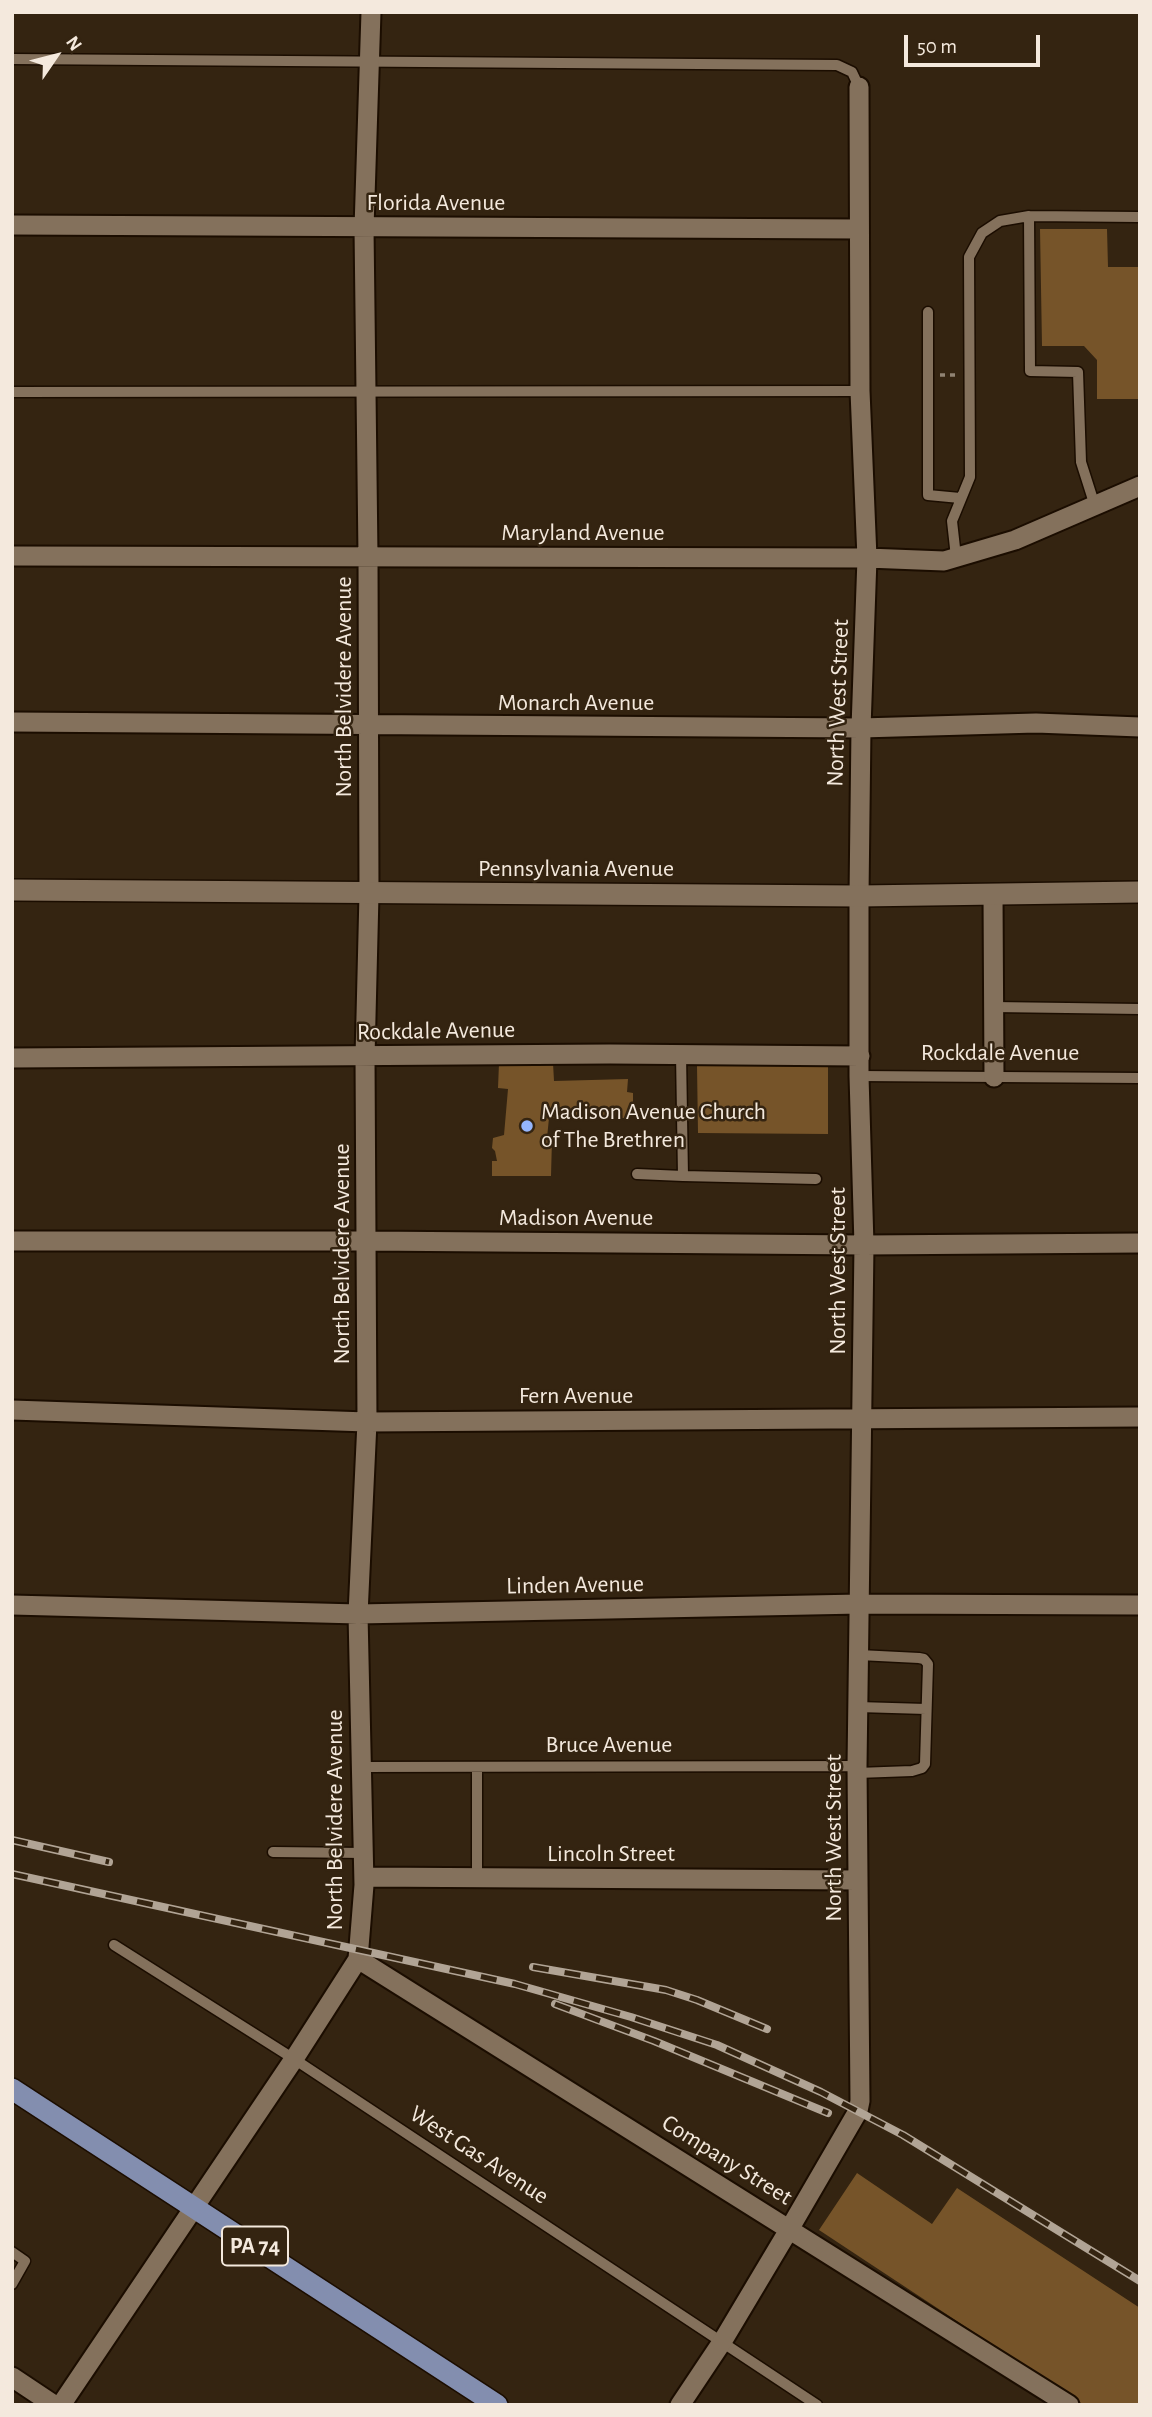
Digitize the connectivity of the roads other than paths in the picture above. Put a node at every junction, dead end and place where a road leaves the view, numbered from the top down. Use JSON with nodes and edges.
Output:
{"nodes":[{"id":1,"x":371,"y":12,"type":"edge"},
{"id":2,"x":12,"y":59,"type":"edge"},
{"id":3,"x":370,"y":63,"type":"junction"},
{"id":4,"x":859,"y":87,"type":"joint"},
{"id":5,"x":1029,"y":216,"type":"junction"},
{"id":6,"x":1138,"y":217,"type":"edge"},
{"id":7,"x":12,"y":225,"type":"edge"},
{"id":8,"x":364,"y":228,"type":"junction"},
{"id":9,"x":859,"y":229,"type":"junction"},
{"id":10,"x":928,"y":312,"type":"dead end"},
{"id":11,"x":12,"y":391,"type":"edge"},
{"id":12,"x":368,"y":391,"type":"junction"},
{"id":13,"x":860,"y":391,"type":"junction"},
{"id":14,"x":1140,"y":486,"type":"edge"},
{"id":15,"x":960,"y":498,"type":"junction"},
{"id":16,"x":1095,"y":506,"type":"junction"},
{"id":17,"x":12,"y":556,"type":"edge"},
{"id":18,"x":368,"y":556,"type":"junction"},
{"id":19,"x":956,"y":557,"type":"junction"},
{"id":20,"x":867,"y":558,"type":"junction"},
{"id":21,"x":12,"y":722,"type":"edge"},
{"id":22,"x":368,"y":726,"type":"junction"},
{"id":23,"x":1140,"y":727,"type":"edge"},
{"id":24,"x":861,"y":728,"type":"junction"},
{"id":25,"x":12,"y":890,"type":"edge"},
{"id":26,"x":1140,"y":892,"type":"edge"},
{"id":27,"x":369,"y":894,"type":"junction"},
{"id":28,"x":993,"y":894,"type":"junction"},
{"id":29,"x":859,"y":896,"type":"junction"},
{"id":30,"x":994,"y":1007,"type":"junction"},
{"id":31,"x":1140,"y":1009,"type":"edge"},
{"id":32,"x":681,"y":1054,"type":"junction"},
{"id":33,"x":860,"y":1056,"type":"junction"},
{"id":34,"x":365,"y":1057,"type":"junction"},
{"id":35,"x":12,"y":1058,"type":"edge"},
{"id":36,"x":859,"y":1076,"type":"junction"},
{"id":37,"x":994,"y":1077,"type":"junction"},
{"id":38,"x":1140,"y":1078,"type":"edge"},
{"id":39,"x":637,"y":1174,"type":"dead end"},
{"id":40,"x":683,"y":1175,"type":"junction"},
{"id":41,"x":816,"y":1179,"type":"dead end"},
{"id":42,"x":12,"y":1241,"type":"edge"},
{"id":43,"x":367,"y":1241,"type":"junction"},
{"id":44,"x":1140,"y":1243,"type":"edge"},
{"id":45,"x":864,"y":1245,"type":"junction"},
{"id":46,"x":12,"y":1410,"type":"edge"},
{"id":47,"x":1140,"y":1417,"type":"edge"},
{"id":48,"x":863,"y":1419,"type":"junction"},
{"id":49,"x":367,"y":1422,"type":"junction"},
{"id":50,"x":860,"y":1604,"type":"junction"},
{"id":51,"x":12,"y":1605,"type":"edge"},
{"id":52,"x":1140,"y":1605,"type":"edge"},
{"id":53,"x":358,"y":1614,"type":"junction"},
{"id":54,"x":859,"y":1655,"type":"junction"},
{"id":55,"x":858,"y":1707,"type":"junction"},
{"id":56,"x":926,"y":1709,"type":"junction"},
{"id":57,"x":362,"y":1767,"type":"junction"},
{"id":58,"x":477,"y":1767,"type":"junction"},
{"id":59,"x":857,"y":1769,"type":"junction"},
{"id":60,"x":272,"y":1852,"type":"dead end"},
{"id":61,"x":364,"y":1853,"type":"junction"},
{"id":62,"x":364,"y":1878,"type":"junction"},
{"id":63,"x":477,"y":1878,"type":"junction"},
{"id":64,"x":858,"y":1880,"type":"junction"},
{"id":65,"x":114,"y":1945,"type":"dead end"},
{"id":66,"x":358,"y":1959,"type":"junction"},
{"id":67,"x":294,"y":2059,"type":"junction"},
{"id":68,"x":12,"y":2089,"type":"edge"},
{"id":69,"x":193,"y":2205,"type":"junction"},
{"id":70,"x":790,"y":2228,"type":"junction"},
{"id":71,"x":12,"y":2252,"type":"edge"},
{"id":72,"x":12,"y":2284,"type":"edge"},
{"id":73,"x":722,"y":2342,"type":"junction"},
{"id":74,"x":12,"y":2377,"type":"edge"},
{"id":75,"x":54,"y":2405,"type":"edge"},
{"id":76,"x":61,"y":2405,"type":"edge"},
{"id":77,"x":497,"y":2405,"type":"edge"},
{"id":78,"x":680,"y":2405,"type":"edge"},
{"id":79,"x":817,"y":2405,"type":"edge"},
{"id":80,"x":1069,"y":2405,"type":"edge"}],
"edges":[{"from":1,"to":3,"type":"street","name":"North Belvidere Avenue"},
{"from":2,"to":3,"type":"lane"},
{"from":3,"to":4,"type":"lane"},
{"from":3,"to":8,"type":"street","name":"North Belvidere Avenue"},
{"from":4,"to":9,"type":"street","name":"North West Street"},
{"from":5,"to":6,"type":"lane"},
{"from":5,"to":15,"type":"lane"},
{"from":5,"to":16,"type":"lane"},
{"from":7,"to":8,"type":"street","name":"Florida Avenue"},
{"from":8,"to":9,"type":"street","name":"Florida Avenue"},
{"from":8,"to":12,"type":"street","name":"North Belvidere Avenue"},
{"from":9,"to":13,"type":"street","name":"North West Street"},
{"from":10,"to":15,"type":"lane"},
{"from":11,"to":12,"type":"lane"},
{"from":12,"to":13,"type":"lane"},
{"from":12,"to":18,"type":"street","name":"North Belvidere Avenue"},
{"from":13,"to":20,"type":"street","name":"North West Street"},
{"from":14,"to":16,"type":"street","name":"Maryland Avenue"},
{"from":15,"to":19,"type":"lane"},
{"from":16,"to":19,"type":"street","name":"Maryland Avenue"},
{"from":17,"to":18,"type":"street","name":"Maryland Avenue"},
{"from":18,"to":20,"type":"street","name":"Maryland Avenue"},
{"from":18,"to":22,"type":"street","name":"North Belvidere Avenue"},
{"from":19,"to":20,"type":"street","name":"Maryland Avenue"},
{"from":20,"to":24,"type":"street","name":"North West Street"},
{"from":21,"to":22,"type":"street","name":"Monarch Avenue"},
{"from":22,"to":24,"type":"street","name":"Monarch Avenue"},
{"from":22,"to":27,"type":"street","name":"North Belvidere Avenue"},
{"from":23,"to":24,"type":"street","name":"Monarch Avenue"},
{"from":24,"to":29,"type":"street","name":"North West Street"},
{"from":25,"to":27,"type":"street","name":"Pennsylvania Avenue"},
{"from":26,"to":28,"type":"street","name":"Pennsylvania Avenue"},
{"from":27,"to":29,"type":"street","name":"Pennsylvania Avenue"},
{"from":27,"to":34,"type":"street","name":"North Belvidere Avenue"},
{"from":28,"to":29,"type":"street","name":"Pennsylvania Avenue"},
{"from":28,"to":30,"type":"street"},
{"from":29,"to":33,"type":"street","name":"North West Street"},
{"from":30,"to":31,"type":"lane"},
{"from":30,"to":37,"type":"street"},
{"from":32,"to":33,"type":"street","name":"Rockdale Avenue"},
{"from":32,"to":34,"type":"street","name":"Rockdale Avenue"},
{"from":32,"to":40,"type":"lane"},
{"from":33,"to":36,"type":"street","name":"North West Street"},
{"from":34,"to":35,"type":"street","name":"Rockdale Avenue"},
{"from":34,"to":43,"type":"street","name":"North Belvidere Avenue"},
{"from":36,"to":37,"type":"lane","name":"Rockdale Avenue"},
{"from":36,"to":45,"type":"street","name":"North West Street"},
{"from":37,"to":38,"type":"lane","name":"Rockdale Avenue"},
{"from":39,"to":40,"type":"lane"},
{"from":40,"to":41,"type":"lane"},
{"from":42,"to":43,"type":"street","name":"Madison Avenue"},
{"from":43,"to":45,"type":"street","name":"Madison Avenue"},
{"from":43,"to":49,"type":"street","name":"North Belvidere Avenue"},
{"from":44,"to":45,"type":"street","name":"Madison Avenue"},
{"from":45,"to":48,"type":"street","name":"North West Street"},
{"from":46,"to":49,"type":"street","name":"Fern Avenue"},
{"from":47,"to":48,"type":"street","name":"Fern Avenue"},
{"from":48,"to":49,"type":"street","name":"Fern Avenue"},
{"from":48,"to":50,"type":"street","name":"North West Street"},
{"from":49,"to":53,"type":"street","name":"North Belvidere Avenue"},
{"from":50,"to":52,"type":"street","name":"Linden Avenue"},
{"from":50,"to":53,"type":"street","name":"Linden Avenue"},
{"from":50,"to":54,"type":"street","name":"North West Street"},
{"from":51,"to":53,"type":"street","name":"Linden Avenue"},
{"from":53,"to":57,"type":"street","name":"North Belvidere Avenue"},
{"from":54,"to":55,"type":"street","name":"North West Street"},
{"from":54,"to":56,"type":"lane"},
{"from":55,"to":56,"type":"lane"},
{"from":55,"to":59,"type":"street","name":"North West Street"},
{"from":56,"to":59,"type":"lane","name":"Bruce Avenue"},
{"from":57,"to":58,"type":"lane","name":"Bruce Avenue"},
{"from":57,"to":61,"type":"street","name":"North Belvidere Avenue"},
{"from":58,"to":59,"type":"lane","name":"Bruce Avenue"},
{"from":58,"to":63,"type":"lane"},
{"from":59,"to":64,"type":"street","name":"North West Street"},
{"from":60,"to":61,"type":"lane"},
{"from":61,"to":62,"type":"street","name":"North Belvidere Avenue"},
{"from":62,"to":63,"type":"street","name":"Lincoln Street"},
{"from":62,"to":66,"type":"street","name":"North Belvidere Avenue"},
{"from":63,"to":64,"type":"street","name":"Lincoln Street"},
{"from":64,"to":70,"type":"street","name":"North West Street"},
{"from":65,"to":67,"type":"lane","name":"West Gas Avenue"},
{"from":66,"to":67,"type":"street","name":"North Belvidere Avenue"},
{"from":66,"to":70,"type":"street","name":"Company Street"},
{"from":67,"to":69,"type":"street","name":"North Belvidere Avenue"},
{"from":67,"to":73,"type":"lane","name":"West Gas Avenue"},
{"from":68,"to":69,"type":"main road","number":"PA 74"},
{"from":69,"to":76,"type":"street","name":"North Belvidere Avenue"},
{"from":69,"to":77,"type":"main road","number":"PA 74"},
{"from":70,"to":73,"type":"street","name":"North West Street"},
{"from":70,"to":80,"type":"street","name":"Company Street"},
{"from":71,"to":72,"type":"lane"},
{"from":73,"to":78,"type":"street","name":"North West Street"},
{"from":73,"to":79,"type":"lane","name":"West Gas Avenue"},
{"from":74,"to":75,"type":"street"}]}
